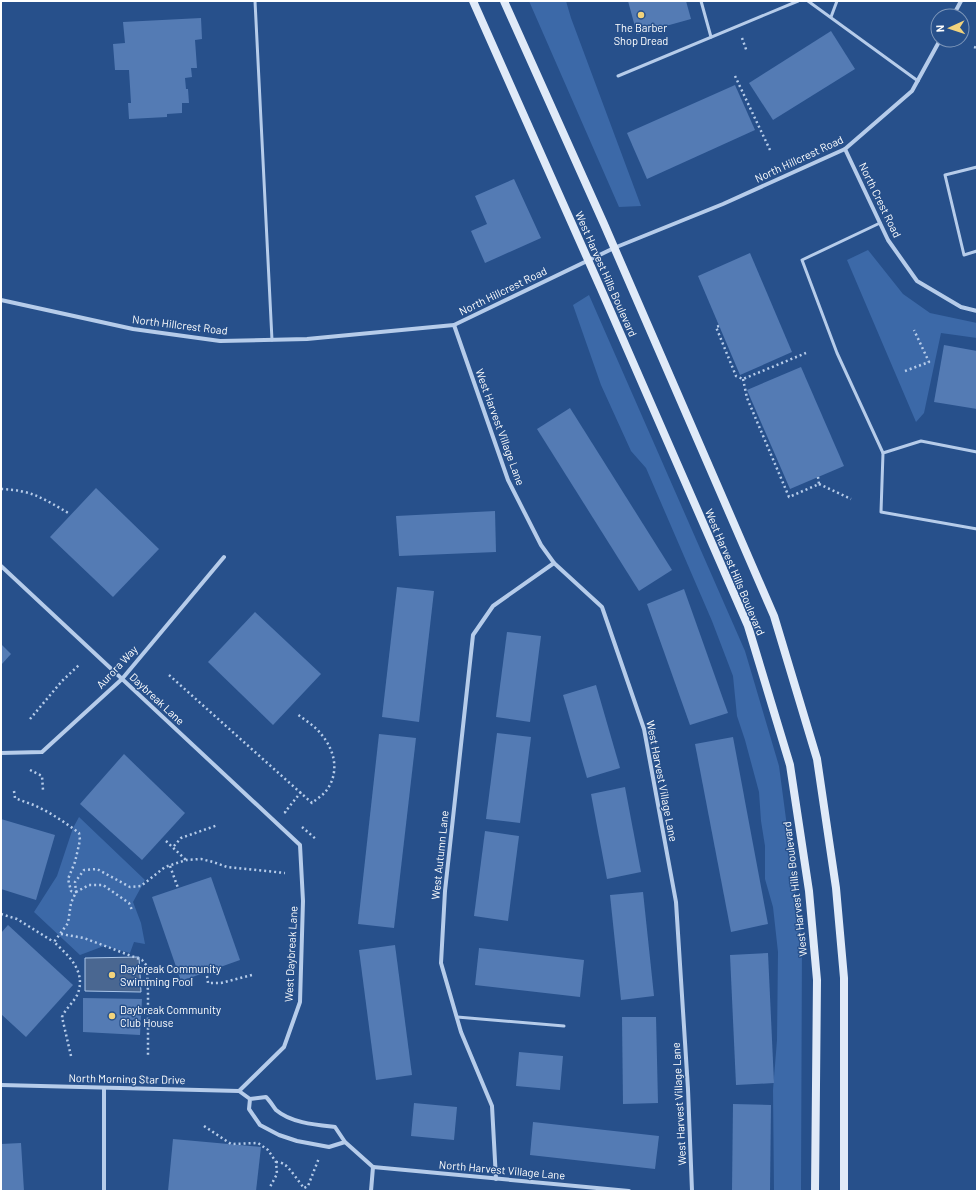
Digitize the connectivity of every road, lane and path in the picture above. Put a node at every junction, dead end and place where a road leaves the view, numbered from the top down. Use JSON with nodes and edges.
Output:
{"nodes":[{"id":1,"x":255,"y":1,"type":"edge"},
{"id":2,"x":473,"y":1,"type":"edge"},
{"id":3,"x":504,"y":1,"type":"edge"},
{"id":4,"x":701,"y":1,"type":"edge"},
{"id":5,"x":798,"y":1,"type":"edge"},
{"id":6,"x":808,"y":1,"type":"edge"},
{"id":7,"x":837,"y":1,"type":"edge"},
{"id":8,"x":830,"y":17,"type":"junction"},
{"id":9,"x":712,"y":37,"type":"junction"},
{"id":10,"x":742,"y":37,"type":"dead end"},
{"id":11,"x":936,"y":48,"type":"edge"},
{"id":12,"x":747,"y":52,"type":"dead end"},
{"id":13,"x":618,"y":76,"type":"dead end"},
{"id":14,"x":735,"y":76,"type":"dead end"},
{"id":15,"x":918,"y":81,"type":"junction"},
{"id":16,"x":845,"y":149,"type":"junction"},
{"id":17,"x":770,"y":150,"type":"dead end"},
{"id":18,"x":977,"y":167,"type":"edge"},
{"id":19,"x":880,"y":223,"type":"junction"},
{"id":20,"x":614,"y":248,"type":"junction"},
{"id":21,"x":977,"y":251,"type":"edge"},
{"id":22,"x":588,"y":260,"type":"junction"},
{"id":23,"x":1,"y":300,"type":"edge"},
{"id":24,"x":977,"y":311,"type":"edge"},
{"id":25,"x":454,"y":326,"type":"junction"},
{"id":26,"x":719,"y":326,"type":"dead end"},
{"id":27,"x":914,"y":330,"type":"dead end"},
{"id":28,"x":272,"y":340,"type":"junction"},
{"id":29,"x":806,"y":353,"type":"dead end"},
{"id":30,"x":905,"y":371,"type":"dead end"},
{"id":31,"x":744,"y":379,"type":"junction"},
{"id":32,"x":977,"y":452,"type":"edge"},
{"id":33,"x":883,"y":453,"type":"junction"},
{"id":34,"x":818,"y":477,"type":"dead end"},
{"id":35,"x":819,"y":484,"type":"junction"},
{"id":36,"x":1,"y":489,"type":"edge"},
{"id":37,"x":851,"y":499,"type":"dead end"},
{"id":38,"x":70,"y":514,"type":"dead end"},
{"id":39,"x":977,"y":529,"type":"edge"},
{"id":40,"x":224,"y":557,"type":"dead end"},
{"id":41,"x":554,"y":563,"type":"junction"},
{"id":42,"x":1,"y":566,"type":"edge"},
{"id":43,"x":78,"y":665,"type":"dead end"},
{"id":44,"x":169,"y":675,"type":"dead end"},
{"id":45,"x":122,"y":679,"type":"junction"},
{"id":46,"x":297,"y":714,"type":"dead end"},
{"id":47,"x":30,"y":719,"type":"dead end"},
{"id":48,"x":1,"y":753,"type":"edge"},
{"id":49,"x":30,"y":770,"type":"dead end"},
{"id":50,"x":42,"y":790,"type":"dead end"},
{"id":51,"x":14,"y":791,"type":"dead end"},
{"id":52,"x":300,"y":792,"type":"junction"},
{"id":53,"x":291,"y":816,"type":"dead end"},
{"id":54,"x":218,"y":825,"type":"dead end"},
{"id":55,"x":301,"y":826,"type":"dead end"},
{"id":56,"x":166,"y":840,"type":"dead end"},
{"id":57,"x":317,"y":840,"type":"dead end"},
{"id":58,"x":300,"y":845,"type":"joint"},
{"id":59,"x":174,"y":846,"type":"junction"},
{"id":60,"x":186,"y":860,"type":"junction"},
{"id":61,"x":170,"y":866,"type":"junction"},
{"id":62,"x":285,"y":873,"type":"dead end"},
{"id":63,"x":178,"y":888,"type":"dead end"},
{"id":64,"x":76,"y":892,"type":"junction"},
{"id":65,"x":132,"y":910,"type":"dead end"},
{"id":66,"x":1,"y":914,"type":"edge"},
{"id":67,"x":60,"y":934,"type":"junction"},
{"id":68,"x":54,"y":942,"type":"junction"},
{"id":69,"x":252,"y":975,"type":"dead end"},
{"id":70,"x":207,"y":976,"type":"dead end"},
{"id":71,"x":457,"y":1018,"type":"junction"},
{"id":72,"x":564,"y":1026,"type":"dead end"},
{"id":73,"x":148,"y":1055,"type":"dead end"},
{"id":74,"x":71,"y":1056,"type":"dead end"},
{"id":75,"x":1,"y":1085,"type":"edge"},
{"id":76,"x":104,"y":1088,"type":"junction"},
{"id":77,"x":239,"y":1091,"type":"junction"},
{"id":78,"x":250,"y":1099,"type":"junction"},
{"id":79,"x":204,"y":1126,"type":"dead end"},
{"id":80,"x":345,"y":1142,"type":"junction"},
{"id":81,"x":320,"y":1154,"type":"dead end"},
{"id":82,"x":276,"y":1162,"type":"junction"},
{"id":83,"x":373,"y":1167,"type":"junction"},
{"id":84,"x":496,"y":1179,"type":"junction"},
{"id":85,"x":270,"y":1187,"type":"dead end"},
{"id":86,"x":104,"y":1191,"type":"edge"},
{"id":87,"x":371,"y":1191,"type":"edge"},
{"id":88,"x":629,"y":1191,"type":"edge"},
{"id":89,"x":692,"y":1191,"type":"edge"},
{"id":90,"x":814,"y":1191,"type":"edge"},
{"id":91,"x":844,"y":1191,"type":"edge"}],
"edges":[{"from":1,"to":28,"type":"lane"},
{"from":2,"to":22,"type":"street","name":"West Harvest Hills Boulevard"},
{"from":3,"to":20,"type":"street","name":"West Harvest Hills Boulevard"},
{"from":4,"to":9,"type":"lane"},
{"from":5,"to":9,"type":"lane"},
{"from":6,"to":8,"type":"lane"},
{"from":7,"to":8,"type":"lane"},
{"from":8,"to":15,"type":"lane"},
{"from":9,"to":13,"type":"lane"},
{"from":10,"to":12,"type":"path"},
{"from":11,"to":15,"type":"street","name":"North Hillcrest Road"},
{"from":14,"to":17,"type":"path"},
{"from":15,"to":16,"type":"street","name":"North Hillcrest Road"},
{"from":16,"to":19,"type":"street","name":"North Crest Road"},
{"from":16,"to":20,"type":"street","name":"North Hillcrest Road"},
{"from":18,"to":21,"type":"lane"},
{"from":19,"to":24,"type":"street","name":"North Crest Road"},
{"from":19,"to":33,"type":"lane"},
{"from":20,"to":22,"type":"street","name":"North Hillcrest Road"},
{"from":20,"to":91,"type":"street","name":"West Harvest Hills Boulevard"},
{"from":22,"to":25,"type":"street","name":"North Hillcrest Road"},
{"from":22,"to":90,"type":"street","name":"West Harvest Hills Boulevard"},
{"from":23,"to":28,"type":"street","name":"North Hillcrest Road"},
{"from":25,"to":28,"type":"street","name":"North Hillcrest Road"},
{"from":25,"to":41,"type":"street","name":"West Harvest Village Lane"},
{"from":26,"to":31,"type":"path"},
{"from":27,"to":30,"type":"path"},
{"from":29,"to":31,"type":"path"},
{"from":31,"to":35,"type":"path"},
{"from":32,"to":33,"type":"lane"},
{"from":33,"to":39,"type":"lane"},
{"from":34,"to":35,"type":"path"},
{"from":35,"to":37,"type":"path"},
{"from":36,"to":38,"type":"path"},
{"from":40,"to":45,"type":"street","name":"Aurora Way"},
{"from":41,"to":71,"type":"street","name":"West Autumn Lane"},
{"from":41,"to":89,"type":"street","name":"West Harvest Village Lane"},
{"from":42,"to":45,"type":"street","name":"Daybreak Lane"},
{"from":43,"to":47,"type":"path"},
{"from":44,"to":52,"type":"path"},
{"from":45,"to":48,"type":"street","name":"Aurora Way"},
{"from":45,"to":58,"type":"street","name":"Daybreak Lane"},
{"from":46,"to":52,"type":"path"},
{"from":49,"to":50,"type":"path"},
{"from":51,"to":64,"type":"path"},
{"from":52,"to":53,"type":"path"},
{"from":54,"to":59,"type":"path"},
{"from":55,"to":57,"type":"path"},
{"from":56,"to":59,"type":"path"},
{"from":58,"to":77,"type":"street","name":"West Daybreak Lane"},
{"from":59,"to":60,"type":"path"},
{"from":60,"to":61,"type":"path"},
{"from":60,"to":62,"type":"path"},
{"from":61,"to":63,"type":"path"},
{"from":61,"to":64,"type":"path"},
{"from":64,"to":65,"type":"path"},
{"from":64,"to":67,"type":"path"},
{"from":66,"to":68,"type":"path"},
{"from":67,"to":68,"type":"path"},
{"from":67,"to":73,"type":"path"},
{"from":68,"to":74,"type":"path"},
{"from":69,"to":70,"type":"path"},
{"from":71,"to":72,"type":"lane"},
{"from":71,"to":84,"type":"street","name":"West Autumn Lane"},
{"from":75,"to":76,"type":"street","name":"North Morning Star Drive"},
{"from":76,"to":77,"type":"street","name":"North Morning Star Drive"},
{"from":76,"to":86,"type":"street"},
{"from":77,"to":78,"type":"street"},
{"from":78,"to":80,"type":"street"},
{"from":78,"to":80,"type":"street"},
{"from":79,"to":82,"type":"path"},
{"from":80,"to":83,"type":"street"},
{"from":81,"to":82,"type":"path"},
{"from":82,"to":85,"type":"path"},
{"from":83,"to":84,"type":"street","name":"North Harvest Village Lane"},
{"from":83,"to":87,"type":"street"},
{"from":84,"to":88,"type":"street","name":"North Harvest Village Lane"}]}
